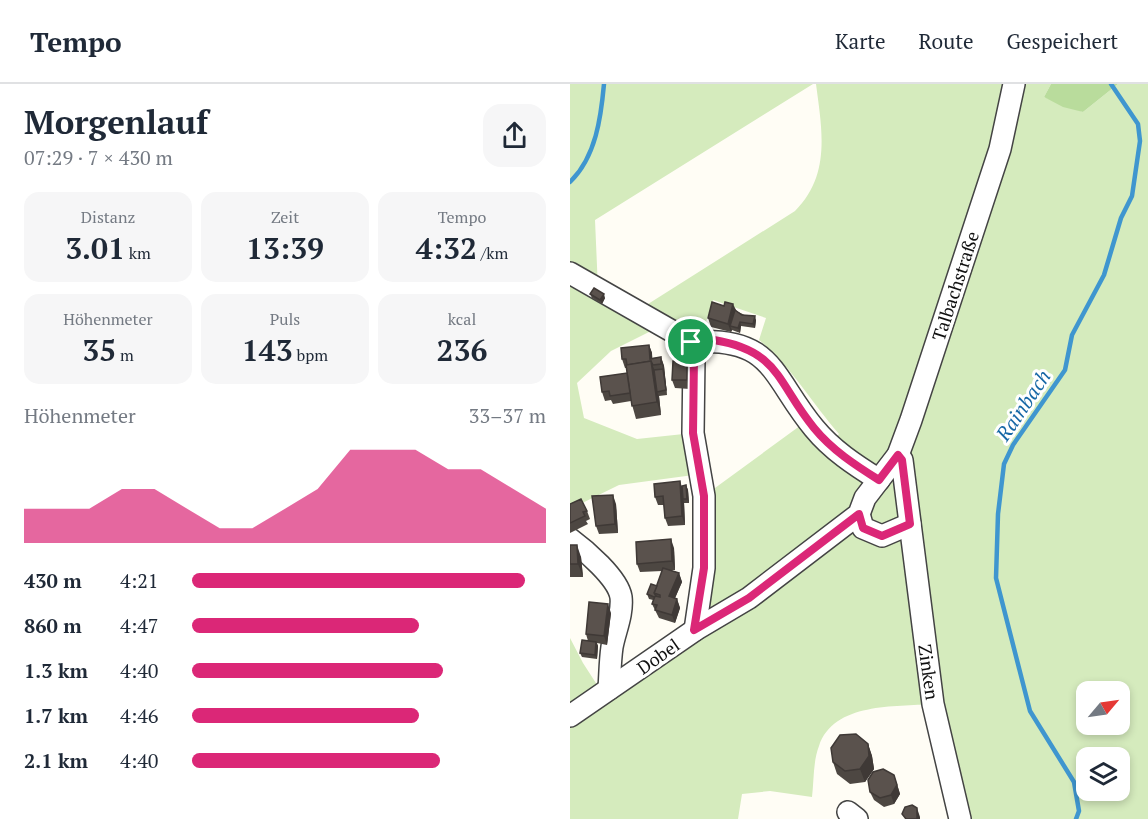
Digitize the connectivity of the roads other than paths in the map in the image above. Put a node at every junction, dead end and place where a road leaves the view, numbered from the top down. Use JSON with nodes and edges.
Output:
{"nodes":[{"id":1,"x":1014,"y":84,"type":"edge"},
{"id":2,"x":570,"y":273,"type":"edge"},
{"id":3,"x":691,"y":342,"type":"junction"},
{"id":4,"x":898,"y":455,"type":"junction"},
{"id":5,"x":879,"y":480,"type":"junction"},
{"id":6,"x":859,"y":514,"type":"junction"},
{"id":7,"x":910,"y":524,"type":"junction"},
{"id":8,"x":570,"y":538,"type":"edge"},
{"id":9,"x":694,"y":630,"type":"junction"},
{"id":10,"x":609,"y":689,"type":"junction"},
{"id":11,"x":570,"y":716,"type":"edge"},
{"id":12,"x":960,"y":819,"type":"edge"}],
"edges":[{"from":1,"to":4,"type":"street","name":"Talbachstraße"},
{"from":2,"to":3,"type":"street"},
{"from":3,"to":5,"type":"street"},
{"from":3,"to":9,"type":"street"},
{"from":4,"to":5,"type":"street","name":"Talbachstraße"},
{"from":4,"to":7,"type":"street","name":"Zinken"},
{"from":5,"to":6,"type":"street","name":"Dobel"},
{"from":6,"to":7,"type":"street"},
{"from":6,"to":9,"type":"street","name":"Dobel"},
{"from":7,"to":12,"type":"street","name":"Zinken"},
{"from":8,"to":10,"type":"street"},
{"from":9,"to":10,"type":"street","name":"Dobel"},
{"from":10,"to":11,"type":"street","name":"Dobel"}]}
